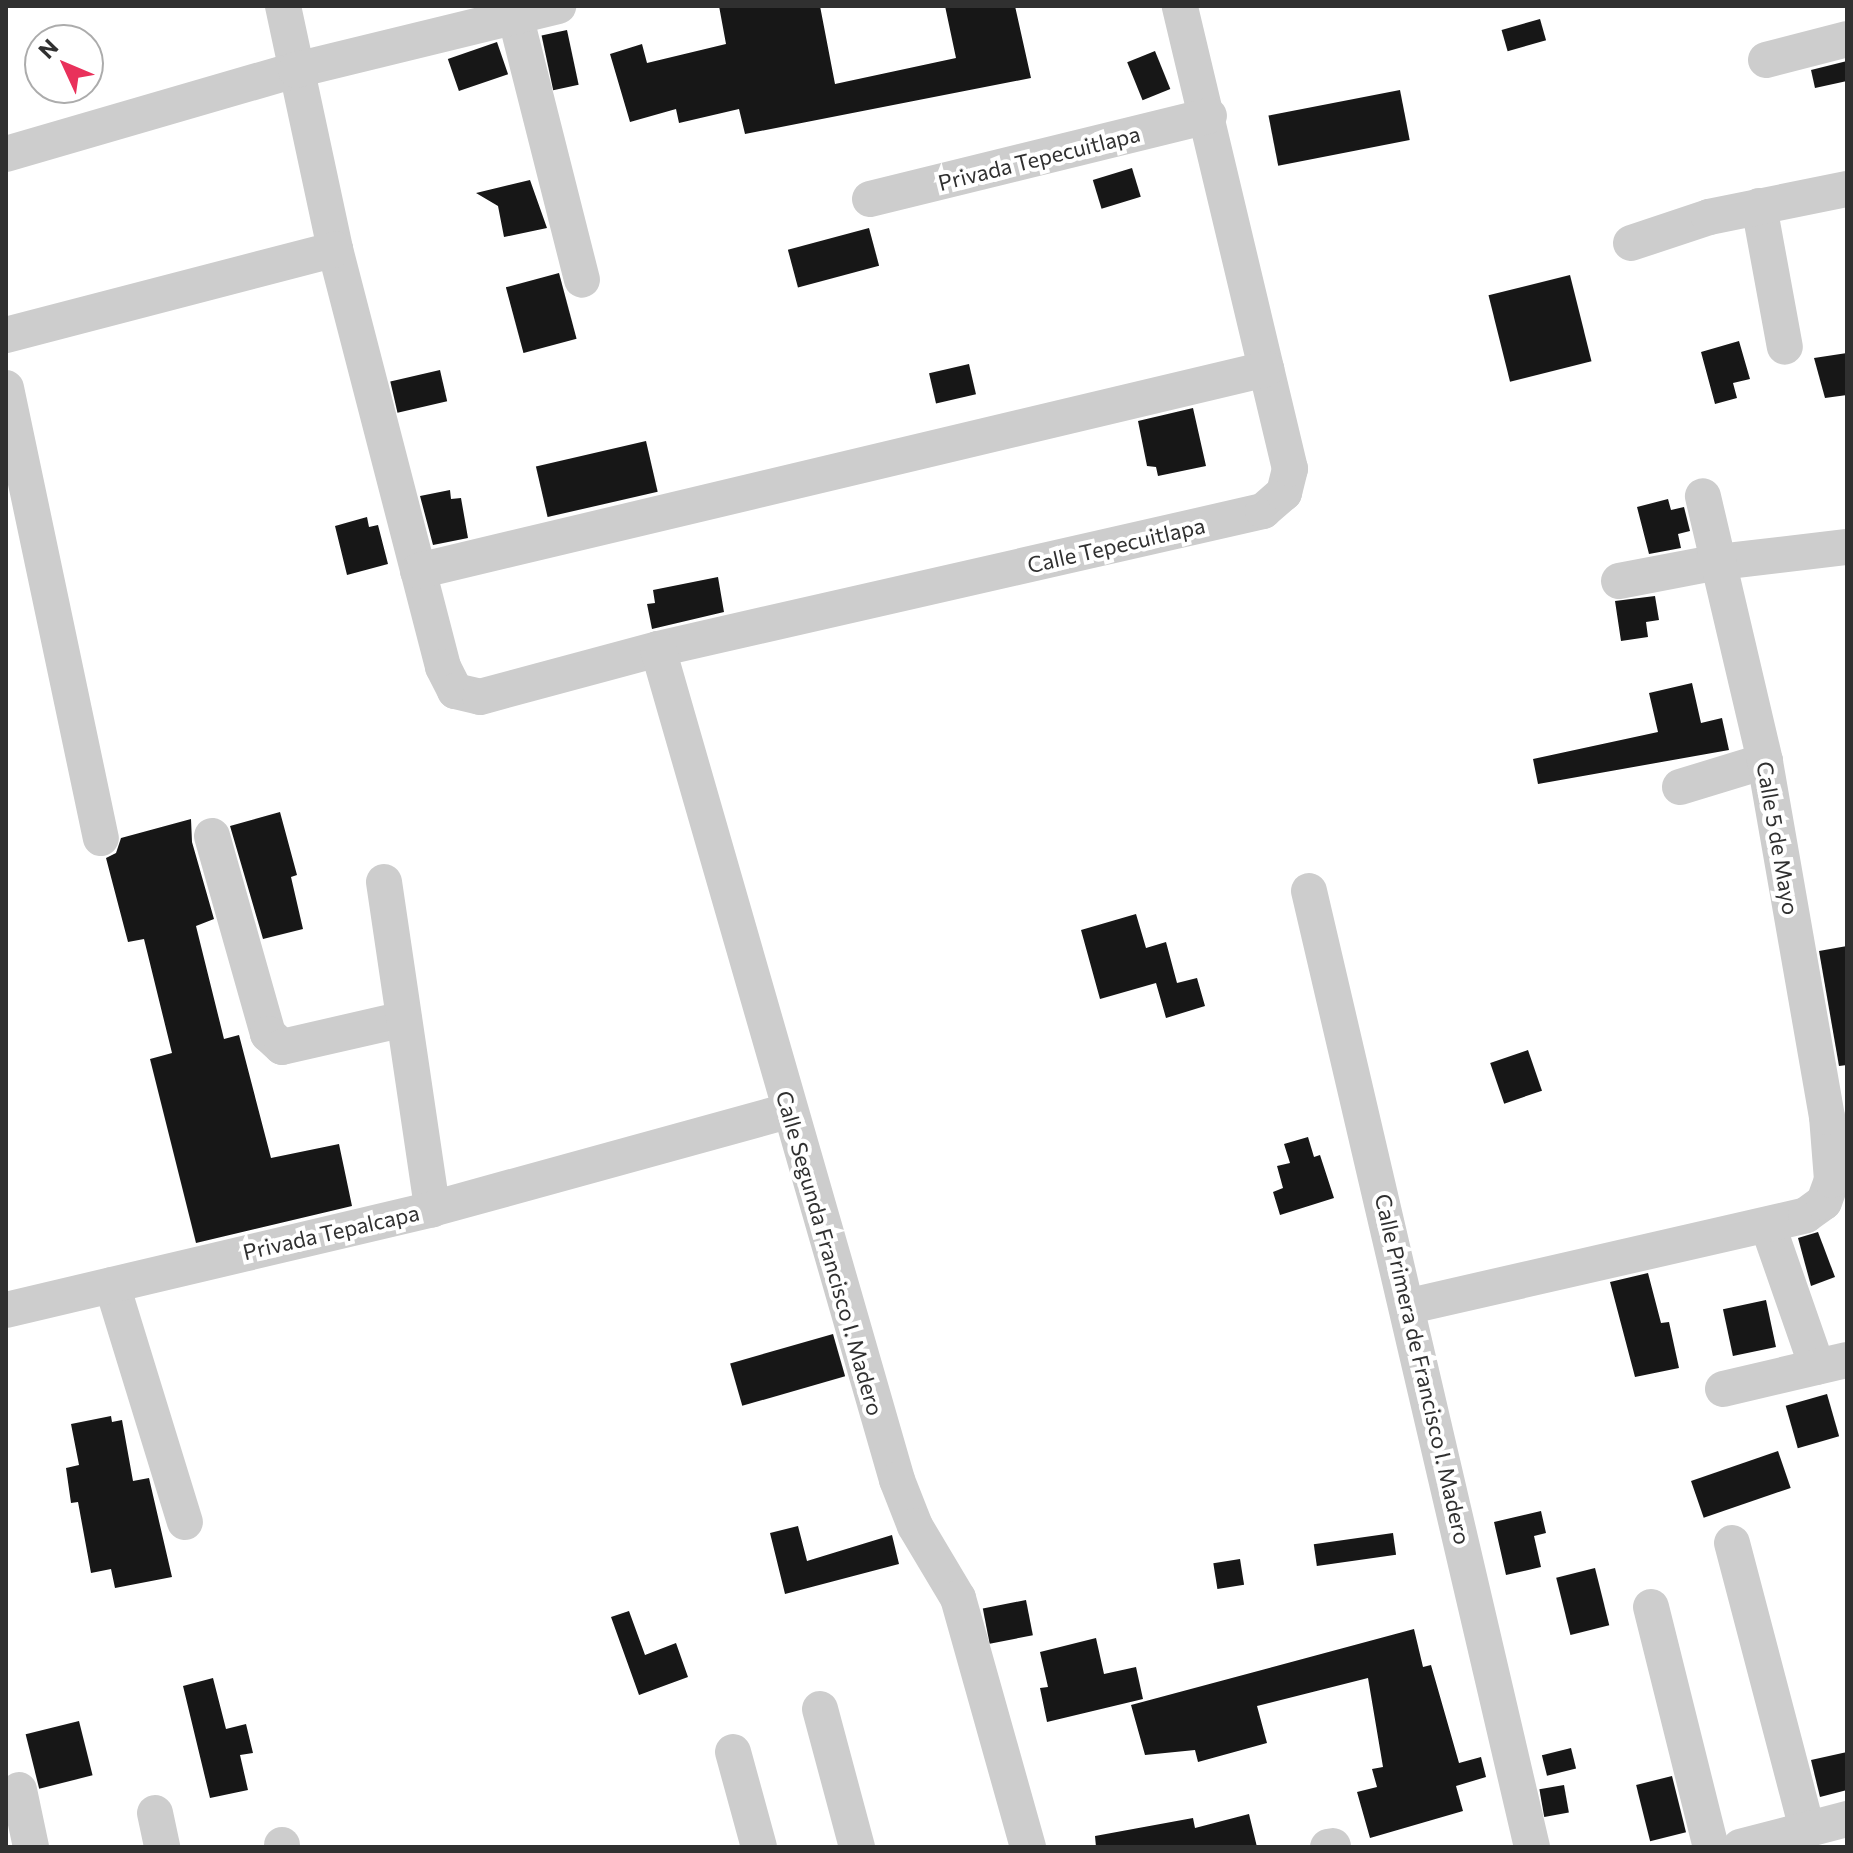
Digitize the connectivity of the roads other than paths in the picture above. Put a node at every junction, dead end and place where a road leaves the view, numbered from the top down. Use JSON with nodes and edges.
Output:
{"nodes":[{"id":1,"x":283,"y":6,"type":"edge"},
{"id":2,"x":558,"y":6,"type":"edge"},
{"id":3,"x":1180,"y":6,"type":"edge"},
{"id":4,"x":515,"y":15,"type":"junction"},
{"id":5,"x":1847,"y":39,"type":"edge"},
{"id":6,"x":1766,"y":60,"type":"dead end"},
{"id":7,"x":296,"y":70,"type":"junction"},
{"id":8,"x":1209,"y":116,"type":"junction"},
{"id":9,"x":6,"y":154,"type":"edge"},
{"id":10,"x":1847,"y":189,"type":"edge"},
{"id":11,"x":870,"y":199,"type":"dead end"},
{"id":12,"x":1759,"y":206,"type":"junction"},
{"id":13,"x":1631,"y":243,"type":"dead end"},
{"id":14,"x":335,"y":249,"type":"junction"},
{"id":15,"x":582,"y":280,"type":"dead end"},
{"id":16,"x":6,"y":335,"type":"edge"},
{"id":17,"x":1785,"y":347,"type":"dead end"},
{"id":18,"x":1266,"y":369,"type":"junction"},
{"id":19,"x":6,"y":388,"type":"edge"},
{"id":20,"x":1703,"y":496,"type":"dead end"},
{"id":21,"x":1847,"y":547,"type":"edge"},
{"id":22,"x":1719,"y":562,"type":"junction"},
{"id":23,"x":418,"y":571,"type":"junction"},
{"id":24,"x":1619,"y":581,"type":"dead end"},
{"id":25,"x":658,"y":649,"type":"junction"},
{"id":26,"x":1765,"y":761,"type":"junction"},
{"id":27,"x":1680,"y":787,"type":"dead end"},
{"id":28,"x":212,"y":836,"type":"dead end"},
{"id":29,"x":101,"y":838,"type":"dead end"},
{"id":30,"x":384,"y":882,"type":"dead end"},
{"id":31,"x":1309,"y":891,"type":"dead end"},
{"id":32,"x":404,"y":1019,"type":"junction"},
{"id":33,"x":788,"y":1111,"type":"junction"},
{"id":34,"x":1837,"y":1115,"type":"edge"},
{"id":35,"x":432,"y":1209,"type":"junction"},
{"id":36,"x":1768,"y":1226,"type":"junction"},
{"id":37,"x":112,"y":1285,"type":"junction"},
{"id":38,"x":1410,"y":1306,"type":"junction"},
{"id":39,"x":6,"y":1310,"type":"edge"},
{"id":40,"x":1832,"y":1364,"type":"edge"},
{"id":41,"x":1723,"y":1389,"type":"dead end"},
{"id":42,"x":185,"y":1522,"type":"dead end"},
{"id":43,"x":1732,"y":1543,"type":"dead end"},
{"id":44,"x":1651,"y":1607,"type":"dead end"},
{"id":45,"x":820,"y":1709,"type":"dead end"},
{"id":46,"x":733,"y":1752,"type":"dead end"},
{"id":47,"x":19,"y":1790,"type":"dead end"},
{"id":48,"x":1847,"y":1819,"type":"edge"},
{"id":49,"x":1807,"y":1829,"type":"junction"},
{"id":50,"x":31,"y":1847,"type":"edge"},
{"id":51,"x":759,"y":1847,"type":"edge"},
{"id":52,"x":857,"y":1847,"type":"edge"},
{"id":53,"x":1028,"y":1847,"type":"edge"},
{"id":54,"x":1532,"y":1847,"type":"edge"},
{"id":55,"x":1711,"y":1847,"type":"edge"},
{"id":56,"x":1740,"y":1847,"type":"edge"}],
"edges":[{"from":1,"to":7,"type":"street"},
{"from":2,"to":4,"type":"street"},
{"from":3,"to":8,"type":"street","name":"Calle Tepecuitlapa"},
{"from":4,"to":7,"type":"street"},
{"from":4,"to":15,"type":"street"},
{"from":5,"to":6,"type":"street"},
{"from":7,"to":9,"type":"street"},
{"from":7,"to":14,"type":"street"},
{"from":8,"to":11,"type":"street","name":"Privada Tepecuitlapa"},
{"from":8,"to":18,"type":"street","name":"Calle Tepecuitlapa"},
{"from":10,"to":12,"type":"street"},
{"from":12,"to":13,"type":"street"},
{"from":12,"to":17,"type":"street"},
{"from":14,"to":16,"type":"street"},
{"from":14,"to":23,"type":"street"},
{"from":18,"to":23,"type":"street"},
{"from":18,"to":25,"type":"street","name":"Calle Tepecuitlapa"},
{"from":19,"to":29,"type":"street"},
{"from":20,"to":22,"type":"street","name":"Calle 5 de Mayo"},
{"from":21,"to":22,"type":"street"},
{"from":22,"to":24,"type":"street"},
{"from":22,"to":26,"type":"street","name":"Calle 5 de Mayo"},
{"from":23,"to":25,"type":"street","name":"Calle Tepecuitlapa"},
{"from":25,"to":33,"type":"street","name":"Calle Segunda Francisco I. Madero"},
{"from":26,"to":27,"type":"street"},
{"from":26,"to":34,"type":"street","name":"Calle 5 de Mayo"},
{"from":28,"to":32,"type":"street"},
{"from":30,"to":32,"type":"street"},
{"from":31,"to":38,"type":"street","name":"Calle Primera de Francisco I. Madero"},
{"from":32,"to":35,"type":"street"},
{"from":33,"to":35,"type":"street","name":"Privada Tepalcapa"},
{"from":33,"to":53,"type":"street","name":"Calle Segunda Francisco I. Madero"},
{"from":34,"to":36,"type":"street","name":"Calle 5 de Mayo"},
{"from":35,"to":37,"type":"street","name":"Privada Tepalcapa"},
{"from":36,"to":38,"type":"street","name":"Calle 5 de Mayo"},
{"from":36,"to":40,"type":"street"},
{"from":37,"to":39,"type":"street","name":"Privada Tepalcapa"},
{"from":37,"to":42,"type":"street"},
{"from":38,"to":54,"type":"street","name":"Calle Primera de Francisco I. Madero"},
{"from":40,"to":41,"type":"street"},
{"from":43,"to":49,"type":"street"},
{"from":44,"to":55,"type":"street"},
{"from":45,"to":52,"type":"street"},
{"from":46,"to":51,"type":"street"},
{"from":47,"to":50,"type":"street"},
{"from":48,"to":49,"type":"street"},
{"from":49,"to":56,"type":"street"}]}
